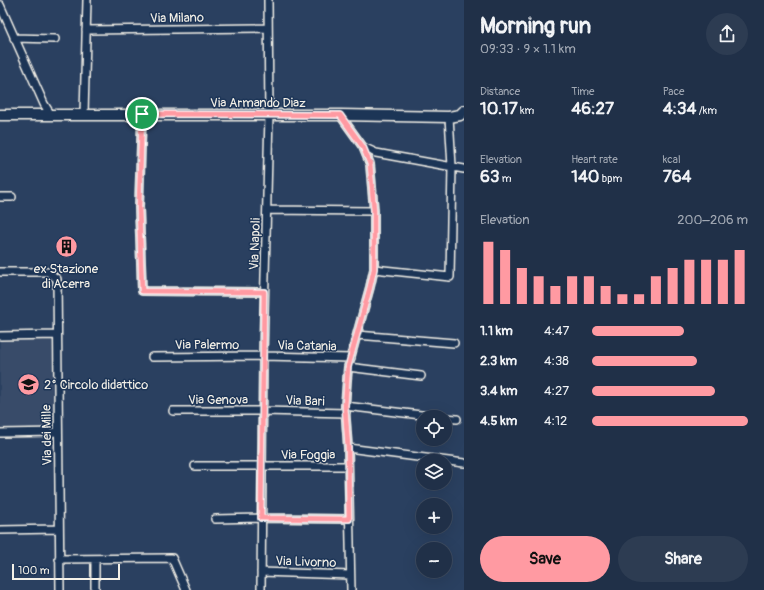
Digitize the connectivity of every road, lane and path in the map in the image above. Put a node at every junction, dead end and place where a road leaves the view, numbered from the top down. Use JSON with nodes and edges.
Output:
{"nodes":[{"id":1,"x":87,"y":0,"type":"edge"},
{"id":2,"x":268,"y":0,"type":"edge"},
{"id":3,"x":0,"y":5,"type":"edge"},
{"id":4,"x":268,"y":28,"type":"junction"},
{"id":5,"x":86,"y":30,"type":"junction"},
{"id":6,"x":14,"y":38,"type":"junction"},
{"id":7,"x":55,"y":39,"type":"dead end"},
{"id":8,"x":464,"y":111,"type":"edge"},
{"id":9,"x":51,"y":114,"type":"junction"},
{"id":10,"x":84,"y":114,"type":"junction"},
{"id":11,"x":142,"y":114,"type":"junction"},
{"id":12,"x":269,"y":114,"type":"junction"},
{"id":13,"x":0,"y":115,"type":"edge"},
{"id":14,"x":340,"y":115,"type":"junction"},
{"id":15,"x":449,"y":117,"type":"junction"},
{"id":16,"x":363,"y":147,"type":"junction"},
{"id":17,"x":452,"y":166,"type":"junction"},
{"id":18,"x":464,"y":169,"type":"edge"},
{"id":19,"x":0,"y":196,"type":"edge"},
{"id":20,"x":12,"y":197,"type":"dead end"},
{"id":21,"x":267,"y":210,"type":"junction"},
{"id":22,"x":374,"y":211,"type":"junction"},
{"id":23,"x":374,"y":269,"type":"junction"},
{"id":24,"x":0,"y":272,"type":"edge"},
{"id":25,"x":264,"y":292,"type":"junction"},
{"id":26,"x":57,"y":335,"type":"junction"},
{"id":27,"x":357,"y":335,"type":"junction"},
{"id":28,"x":0,"y":336,"type":"edge"},
{"id":29,"x":454,"y":343,"type":"dead end"},
{"id":30,"x":263,"y":356,"type":"junction"},
{"id":31,"x":152,"y":357,"type":"dead end"},
{"id":32,"x":351,"y":358,"type":"junction"},
{"id":33,"x":348,"y":367,"type":"junction"},
{"id":34,"x":420,"y":376,"type":"dead end"},
{"id":35,"x":346,"y":410,"type":"junction"},
{"id":36,"x":173,"y":411,"type":"dead end"},
{"id":37,"x":263,"y":411,"type":"junction"},
{"id":38,"x":416,"y":415,"type":"edge"},
{"id":39,"x":452,"y":419,"type":"edge"},
{"id":40,"x":457,"y":419,"type":"dead end"},
{"id":41,"x":58,"y":432,"type":"junction"},
{"id":42,"x":0,"y":433,"type":"edge"},
{"id":43,"x":348,"y":448,"type":"junction"},
{"id":44,"x":464,"y":463,"type":"edge"},
{"id":45,"x":195,"y":466,"type":"dead end"},
{"id":46,"x":262,"y":466,"type":"junction"},
{"id":47,"x":348,"y":466,"type":"junction"},
{"id":48,"x":261,"y":518,"type":"junction"},
{"id":49,"x":215,"y":519,"type":"dead end"},
{"id":50,"x":349,"y":519,"type":"junction"},
{"id":51,"x":59,"y":529,"type":"junction"},
{"id":52,"x":0,"y":530,"type":"edge"},
{"id":53,"x":60,"y":559,"type":"junction"},
{"id":54,"x":96,"y":559,"type":"junction"},
{"id":55,"x":261,"y":572,"type":"junction"},
{"id":56,"x":350,"y":575,"type":"junction"},
{"id":57,"x":60,"y":590,"type":"edge"},
{"id":58,"x":96,"y":590,"type":"edge"},
{"id":59,"x":186,"y":590,"type":"edge"},
{"id":60,"x":261,"y":590,"type":"edge"},
{"id":61,"x":351,"y":590,"type":"edge"}],
"edges":[{"from":1,"to":5,"type":"street"},
{"from":2,"to":4,"type":"street","name":"Via Napoli"},
{"from":3,"to":6,"type":"street"},
{"from":4,"to":5,"type":"street","name":"Via Milano"},
{"from":4,"to":12,"type":"street","name":"Via Napoli"},
{"from":5,"to":10,"type":"street"},
{"from":6,"to":7,"type":"street"},
{"from":6,"to":9,"type":"street"},
{"from":8,"to":15,"type":"main road","name":"Via Armando Diaz"},
{"from":9,"to":10,"type":"main road","name":"Via Armando Diaz"},
{"from":9,"to":13,"type":"main road","name":"Via Armando Diaz"},
{"from":10,"to":11,"type":"main road","name":"Via Armando Diaz"},
{"from":11,"to":12,"type":"main road","name":"Via Armando Diaz"},
{"from":11,"to":25,"type":"street"},
{"from":12,"to":14,"type":"main road","name":"Via Armando Diaz"},
{"from":12,"to":21,"type":"street","name":"Via Napoli"},
{"from":14,"to":15,"type":"main road","name":"Via Armando Diaz"},
{"from":14,"to":16,"type":"street"},
{"from":15,"to":17,"type":"street"},
{"from":16,"to":17,"type":"street"},
{"from":16,"to":22,"type":"street"},
{"from":17,"to":18,"type":"street"},
{"from":17,"to":23,"type":"street"},
{"from":19,"to":20,"type":"street"},
{"from":21,"to":22,"type":"street"},
{"from":21,"to":25,"type":"street","name":"Via Napoli"},
{"from":22,"to":23,"type":"street"},
{"from":23,"to":27,"type":"street"},
{"from":24,"to":26,"type":"street","name":"Via dei Mille"},
{"from":25,"to":30,"type":"street","name":"Via Napoli"},
{"from":26,"to":28,"type":"street"},
{"from":26,"to":41,"type":"street","name":"Via dei Mille"},
{"from":27,"to":29,"type":"street"},
{"from":27,"to":32,"type":"street"},
{"from":30,"to":31,"type":"street","name":"Via Palermo"},
{"from":30,"to":32,"type":"street","name":"Via Catania"},
{"from":30,"to":37,"type":"street","name":"Via Napoli"},
{"from":32,"to":33,"type":"street"},
{"from":33,"to":34,"type":"street"},
{"from":33,"to":35,"type":"street"},
{"from":35,"to":37,"type":"street","name":"Via Bari"},
{"from":35,"to":38,"type":"street","name":"Via Bari"},
{"from":35,"to":43,"type":"street"},
{"from":36,"to":37,"type":"street","name":"Via Genova"},
{"from":37,"to":46,"type":"street","name":"Via Napoli"},
{"from":39,"to":40,"type":"street"},
{"from":41,"to":42,"type":"street"},
{"from":41,"to":51,"type":"street","name":"Via dei Mille"},
{"from":43,"to":44,"type":"street"},
{"from":43,"to":47,"type":"street"},
{"from":45,"to":46,"type":"street","name":"Via Foggia"},
{"from":46,"to":47,"type":"street","name":"Via Foggia"},
{"from":46,"to":48,"type":"street","name":"Via Napoli"},
{"from":47,"to":50,"type":"street"},
{"from":48,"to":49,"type":"street"},
{"from":48,"to":50,"type":"street"},
{"from":48,"to":55,"type":"street","name":"Via Napoli"},
{"from":50,"to":56,"type":"street"},
{"from":51,"to":52,"type":"street"},
{"from":51,"to":53,"type":"street","name":"Via dei Mille"},
{"from":53,"to":54,"type":"street"},
{"from":53,"to":57,"type":"street","name":"Via dei Mille"},
{"from":54,"to":58,"type":"street"},
{"from":54,"to":59,"type":"street"},
{"from":55,"to":56,"type":"street","name":"Via Livorno"},
{"from":55,"to":60,"type":"street","name":"Via Napoli"},
{"from":56,"to":61,"type":"street"}]}
